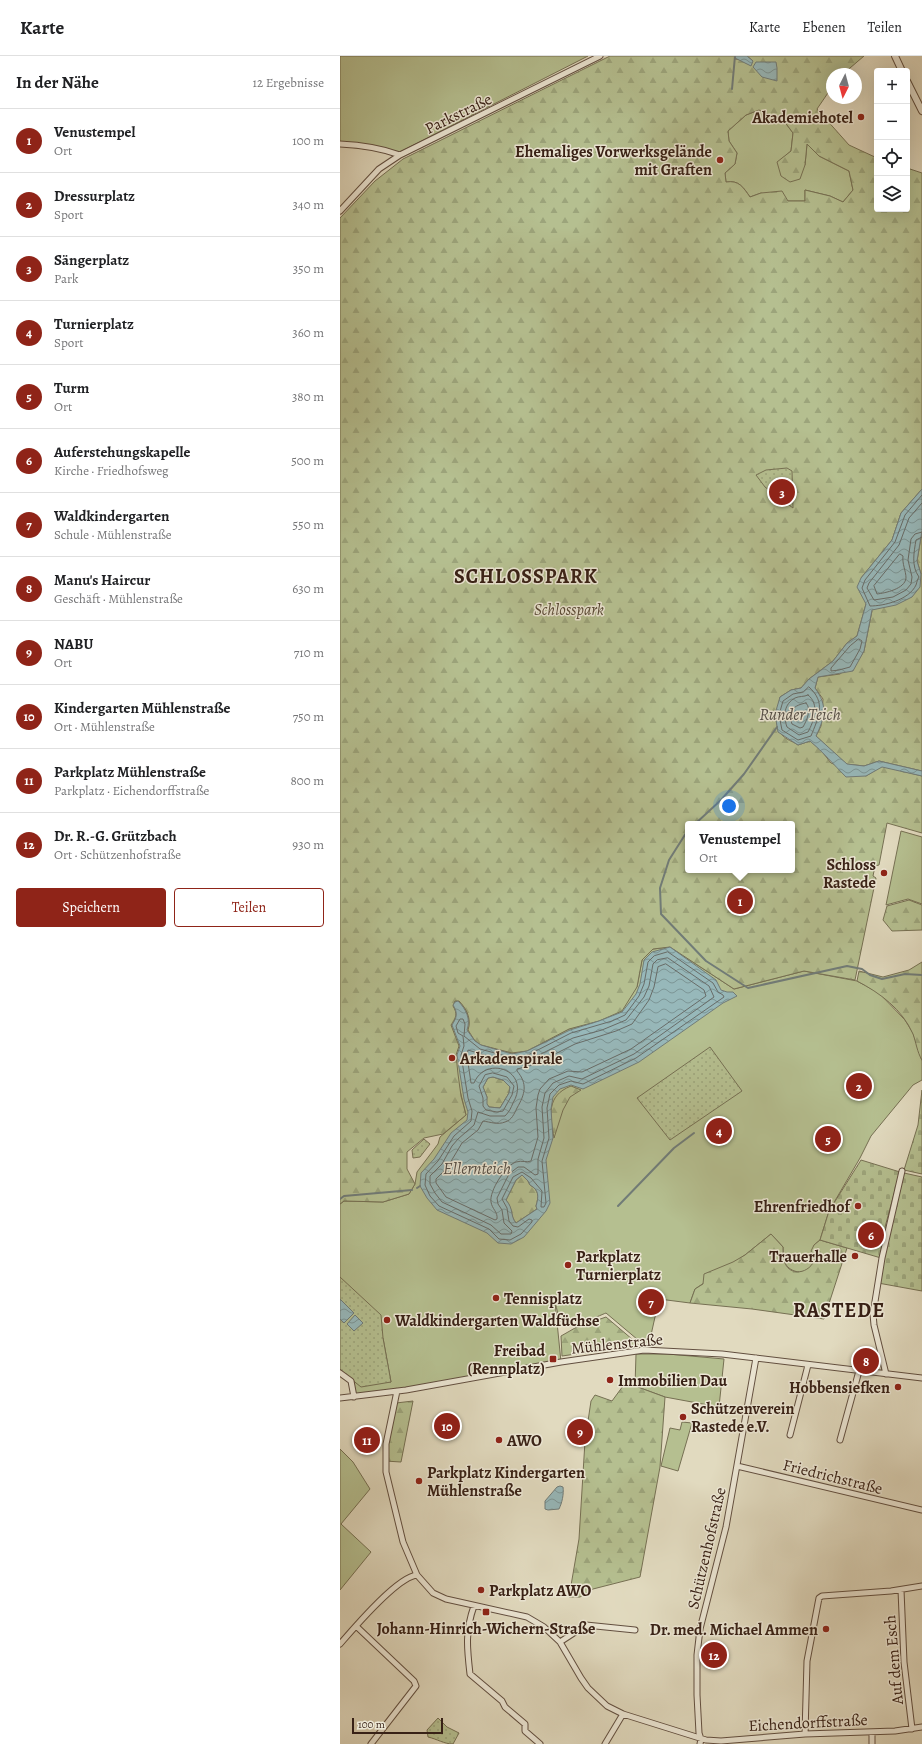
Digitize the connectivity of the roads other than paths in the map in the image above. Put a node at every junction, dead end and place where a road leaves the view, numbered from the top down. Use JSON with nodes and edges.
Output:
{"nodes":[{"id":1,"x":600,"y":56,"type":"edge"},
{"id":2,"x":896,"y":56,"type":"edge"},
{"id":3,"x":901,"y":68,"type":"edge"},
{"id":4,"x":910,"y":87,"type":"edge"},
{"id":5,"x":922,"y":111,"type":"edge"},
{"id":6,"x":340,"y":144,"type":"edge"},
{"id":7,"x":400,"y":155,"type":"junction"},
{"id":8,"x":340,"y":211,"type":"edge"},
{"id":9,"x":902,"y":1171,"type":"dead end"},
{"id":10,"x":756,"y":1358,"type":"junction"},
{"id":11,"x":808,"y":1365,"type":"junction"},
{"id":12,"x":859,"y":1371,"type":"junction"},
{"id":13,"x":340,"y":1373,"type":"edge"},
{"id":14,"x":886,"y":1374,"type":"junction"},
{"id":15,"x":922,"y":1378,"type":"edge"},
{"id":16,"x":398,"y":1391,"type":"junction"},
{"id":17,"x":354,"y":1397,"type":"junction"},
{"id":18,"x":340,"y":1398,"type":"edge"},
{"id":19,"x":790,"y":1435,"type":"dead end"},
{"id":20,"x":840,"y":1440,"type":"dead end"},
{"id":21,"x":737,"y":1466,"type":"junction"},
{"id":22,"x":922,"y":1510,"type":"edge"},
{"id":23,"x":417,"y":1575,"type":"junction"},
{"id":24,"x":922,"y":1586,"type":"edge"},
{"id":25,"x":901,"y":1590,"type":"junction"},
{"id":26,"x":474,"y":1606,"type":"junction"},
{"id":27,"x":356,"y":1626,"type":"junction"},
{"id":28,"x":636,"y":1630,"type":"dead end"},
{"id":29,"x":560,"y":1642,"type":"junction"},
{"id":30,"x":340,"y":1644,"type":"edge"},
{"id":31,"x":623,"y":1714,"type":"junction"},
{"id":32,"x":922,"y":1727,"type":"edge"},
{"id":33,"x":912,"y":1729,"type":"junction"},
{"id":34,"x":872,"y":1732,"type":"junction"},
{"id":35,"x":805,"y":1734,"type":"junction"},
{"id":36,"x":700,"y":1742,"type":"edge"},
{"id":37,"x":371,"y":1744,"type":"edge"},
{"id":38,"x":540,"y":1744,"type":"edge"},
{"id":39,"x":605,"y":1744,"type":"edge"},
{"id":40,"x":872,"y":1744,"type":"edge"}],
"edges":[{"from":1,"to":7,"type":"street","name":"Parkstraße"},
{"from":2,"to":3,"type":"street"},
{"from":4,"to":5,"type":"street"},
{"from":6,"to":7,"type":"street"},
{"from":7,"to":8,"type":"street","name":"Parkstraße"},
{"from":9,"to":14,"type":"street"},
{"from":10,"to":11,"type":"street","name":"Mühlenstraße"},
{"from":10,"to":16,"type":"street","name":"Mühlenstraße"},
{"from":10,"to":21,"type":"street","name":"Schützenhofstraße"},
{"from":11,"to":12,"type":"street","name":"Mühlenstraße"},
{"from":11,"to":19,"type":"street"},
{"from":12,"to":14,"type":"street","name":"Mühlenstraße"},
{"from":12,"to":20,"type":"street"},
{"from":13,"to":17,"type":"street"},
{"from":14,"to":15,"type":"street","name":"Mühlenstraße"},
{"from":16,"to":17,"type":"street","name":"Mühlenstraße"},
{"from":16,"to":23,"type":"street","name":"Eichendorffstraße"},
{"from":17,"to":18,"type":"street","name":"Mühlenstraße"},
{"from":21,"to":22,"type":"street","name":"Friedrichstraße"},
{"from":21,"to":36,"type":"street","name":"Schützenhofstraße"},
{"from":23,"to":26,"type":"street","name":"Eichendorffstraße"},
{"from":23,"to":27,"type":"street"},
{"from":24,"to":25,"type":"street"},
{"from":25,"to":33,"type":"street","name":"Auf dem Esch"},
{"from":25,"to":35,"type":"street"},
{"from":26,"to":29,"type":"street","name":"Eichendorffstraße"},
{"from":26,"to":38,"type":"street"},
{"from":27,"to":30,"type":"street"},
{"from":27,"to":37,"type":"street"},
{"from":28,"to":29,"type":"street"},
{"from":29,"to":31,"type":"street","name":"Eichendorffstraße"},
{"from":31,"to":36,"type":"street","name":"Eichendorffstraße"},
{"from":31,"to":39,"type":"street"},
{"from":32,"to":33,"type":"street","name":"Eichendorffstraße"},
{"from":33,"to":34,"type":"street","name":"Eichendorffstraße"},
{"from":34,"to":35,"type":"street","name":"Eichendorffstraße"},
{"from":34,"to":40,"type":"street"},
{"from":35,"to":36,"type":"street","name":"Eichendorffstraße"}]}
